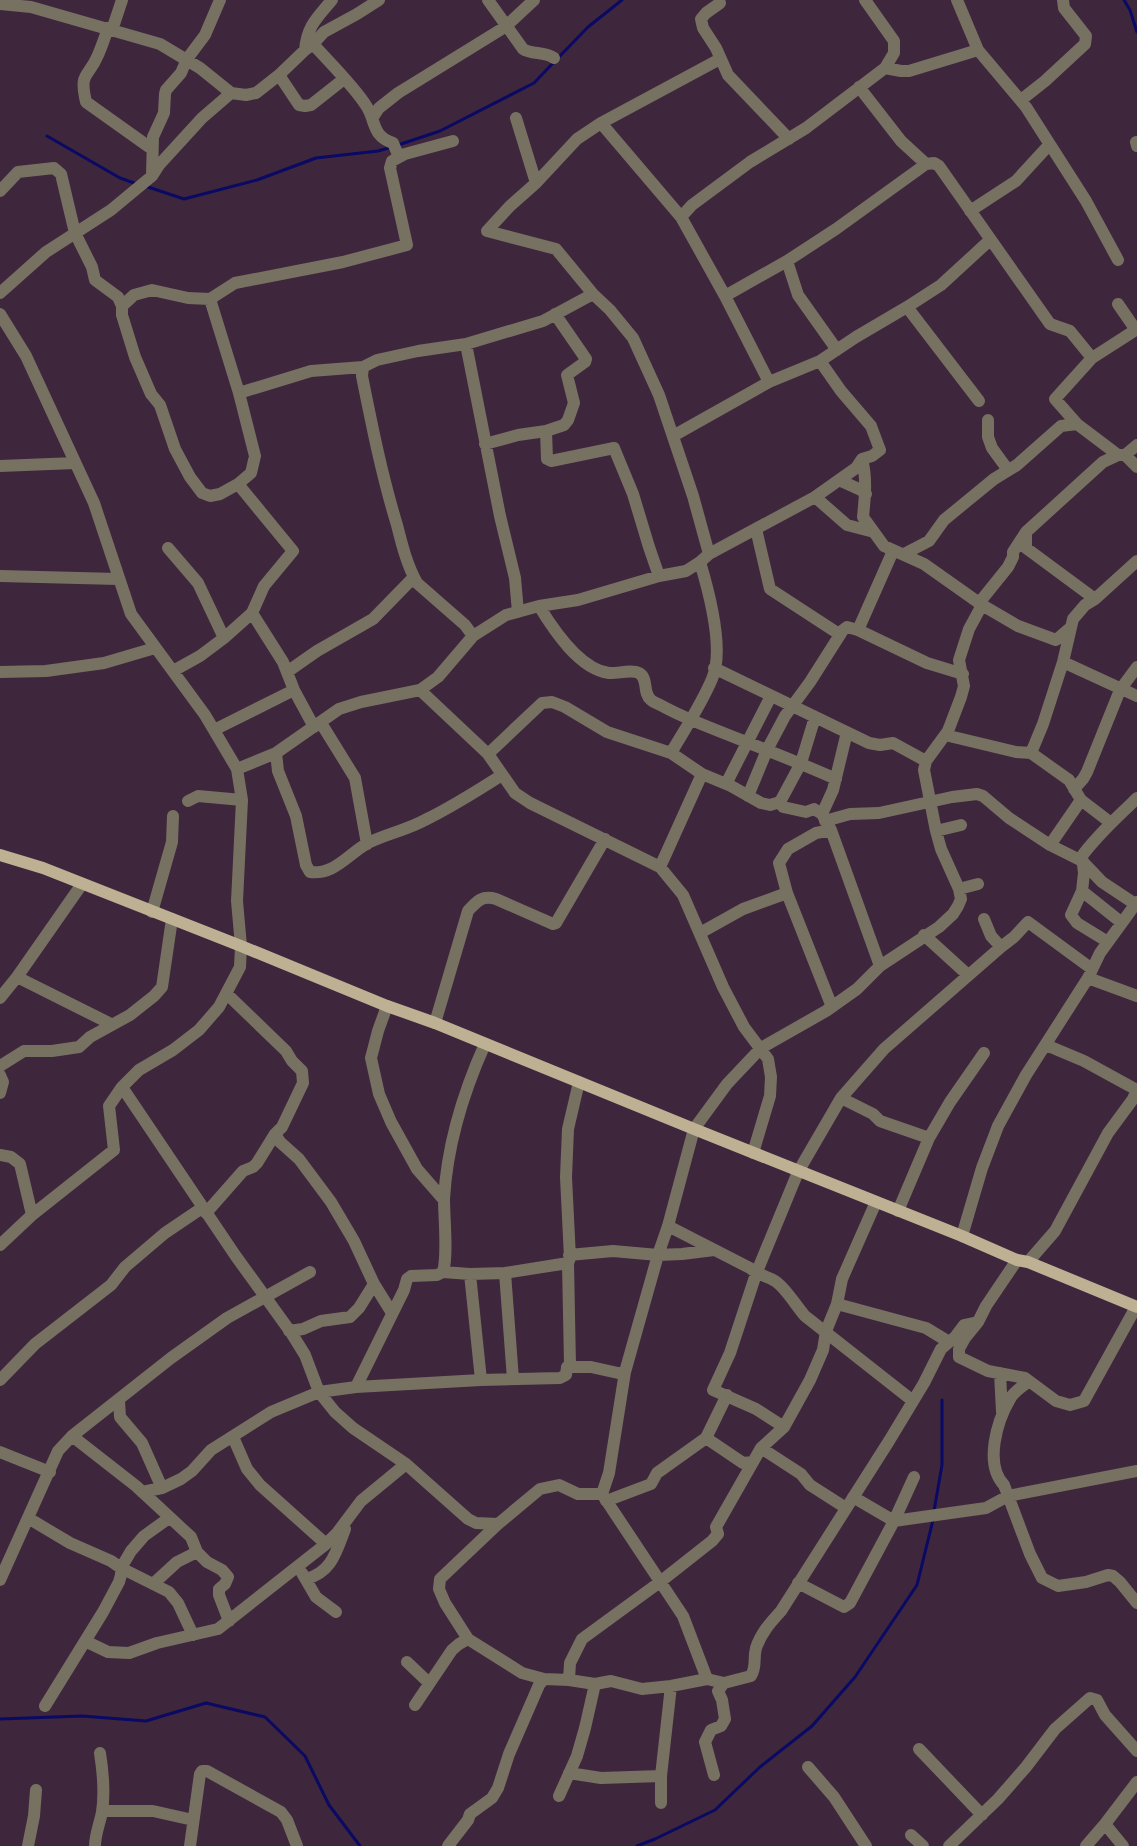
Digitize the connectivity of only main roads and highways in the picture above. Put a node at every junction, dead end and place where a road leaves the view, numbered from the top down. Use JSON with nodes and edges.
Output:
{"nodes":[{"id":1,"x":0,"y":855,"type":"edge"},
{"id":2,"x":1137,"y":1307,"type":"edge"}],
"edges":[{"from":1,"to":2,"type":"main road"}]}
